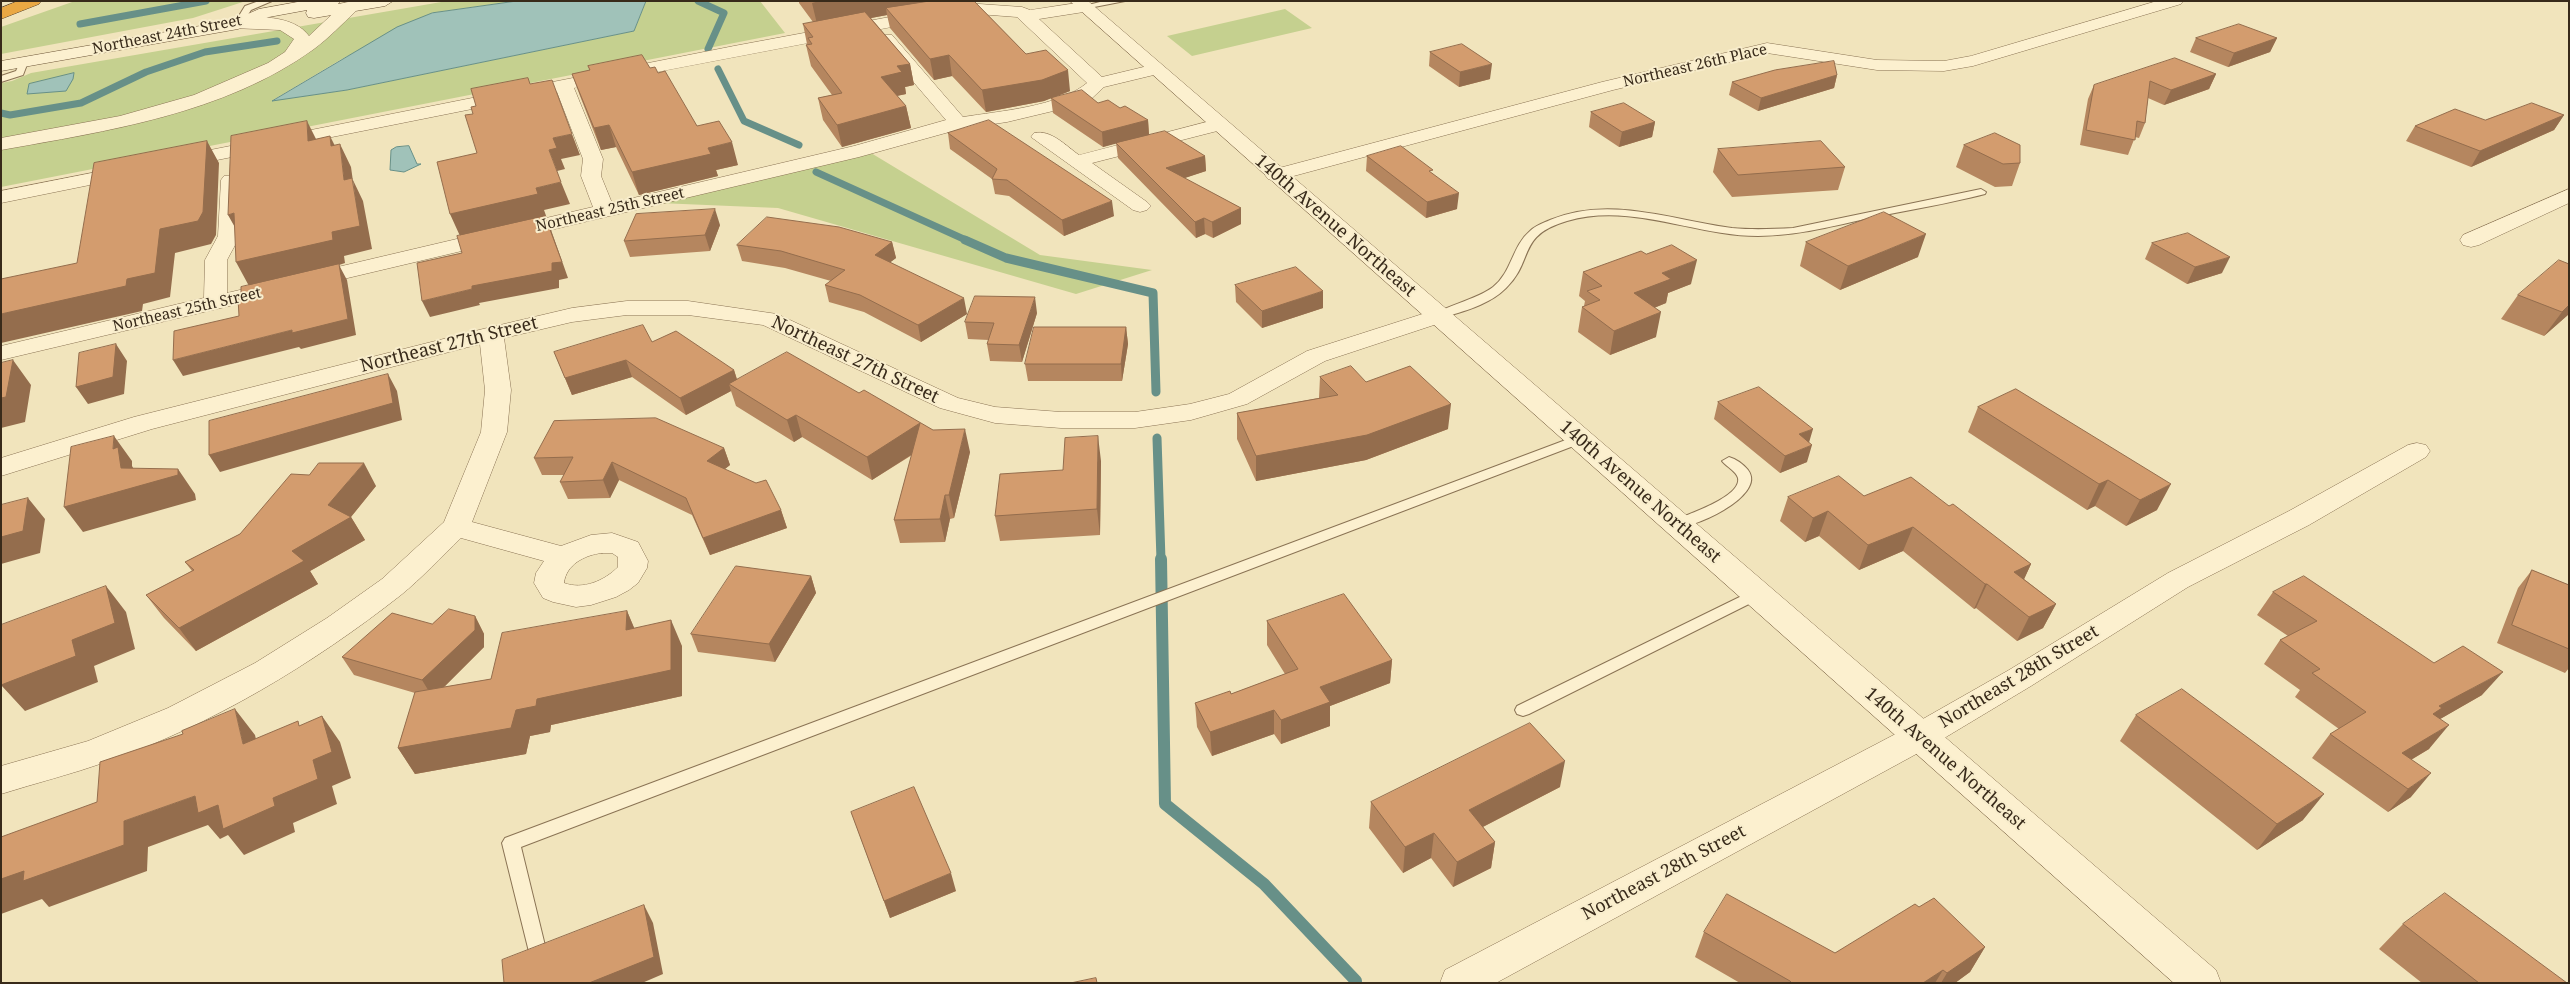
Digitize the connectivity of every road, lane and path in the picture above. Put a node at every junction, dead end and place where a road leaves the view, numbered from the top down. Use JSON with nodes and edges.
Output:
{"nodes":[{"id":1,"x":20,"y":1,"type":"edge"},
{"id":2,"x":33,"y":1,"type":"edge"},
{"id":3,"x":268,"y":1,"type":"edge"},
{"id":4,"x":332,"y":1,"type":"edge"},
{"id":5,"x":385,"y":1,"type":"edge"},
{"id":6,"x":1121,"y":1,"type":"edge"},
{"id":7,"x":2175,"y":1,"type":"edge"},
{"id":8,"x":355,"y":4,"type":"edge"},
{"id":9,"x":1081,"y":4,"type":"edge"},
{"id":10,"x":1,"y":8,"type":"edge"},
{"id":11,"x":1,"y":14,"type":"edge"},
{"id":12,"x":1026,"y":16,"type":"junction"},
{"id":13,"x":238,"y":24,"type":"junction"},
{"id":14,"x":874,"y":24,"type":"junction"},
{"id":15,"x":292,"y":54,"type":"junction"},
{"id":16,"x":24,"y":62,"type":"junction"},
{"id":17,"x":1,"y":66,"type":"edge"},
{"id":18,"x":1156,"y":69,"type":"junction"},
{"id":19,"x":1,"y":79,"type":"edge"},
{"id":20,"x":1098,"y":83,"type":"junction"},
{"id":21,"x":564,"y":86,"type":"junction"},
{"id":22,"x":958,"y":123,"type":"junction"},
{"id":23,"x":1218,"y":125,"type":"junction"},
{"id":24,"x":1041,"y":137,"type":"dead end"},
{"id":25,"x":1,"y":144,"type":"edge"},
{"id":26,"x":232,"y":152,"type":"junction"},
{"id":27,"x":1078,"y":161,"type":"junction"},
{"id":28,"x":1275,"y":175,"type":"junction"},
{"id":29,"x":1981,"y":192,"type":"dead end"},
{"id":30,"x":2569,"y":195,"type":"edge"},
{"id":31,"x":1,"y":197,"type":"edge"},
{"id":32,"x":1140,"y":206,"type":"dead end"},
{"id":33,"x":605,"y":211,"type":"junction"},
{"id":34,"x":2471,"y":240,"type":"dead end"},
{"id":35,"x":215,"y":303,"type":"junction"},
{"id":36,"x":1438,"y":316,"type":"junction"},
{"id":37,"x":491,"y":334,"type":"junction"},
{"id":38,"x":1,"y":353,"type":"edge"},
{"id":39,"x":1579,"y":439,"type":"junction"},
{"id":40,"x":2417,"y":451,"type":"dead end"},
{"id":41,"x":1730,"y":461,"type":"dead end"},
{"id":42,"x":1,"y":467,"type":"edge"},
{"id":43,"x":1677,"y":524,"type":"junction"},
{"id":44,"x":456,"y":527,"type":"junction"},
{"id":45,"x":562,"y":558,"type":"dead end"},
{"id":46,"x":1756,"y":594,"type":"junction"},
{"id":47,"x":1523,"y":710,"type":"dead end"},
{"id":48,"x":1919,"y":737,"type":"junction"},
{"id":49,"x":1,"y":780,"type":"edge"},
{"id":50,"x":538,"y":958,"type":"edge"},
{"id":51,"x":1459,"y":983,"type":"edge"},
{"id":52,"x":2202,"y":983,"type":"edge"}],
"edges":[{"from":1,"to":10,"type":"highway"},
{"from":2,"to":11,"type":"highway"},
{"from":3,"to":13,"type":"lane"},
{"from":4,"to":13,"type":"street","name":"Northeast 24th Street"},
{"from":5,"to":8,"type":"street"},
{"from":6,"to":9,"type":"lane"},
{"from":7,"to":28,"type":"street","name":"Northeast 26th Place"},
{"from":8,"to":13,"type":"street"},
{"from":8,"to":15,"type":"street"},
{"from":9,"to":12,"type":"street"},
{"from":9,"to":18,"type":"street","name":"140th Avenue Northeast"},
{"from":12,"to":14,"type":"street"},
{"from":12,"to":20,"type":"street"},
{"from":13,"to":15,"type":"street"},
{"from":13,"to":16,"type":"street","name":"Northeast 24th Street"},
{"from":14,"to":21,"type":"street"},
{"from":14,"to":22,"type":"street"},
{"from":15,"to":25,"type":"street"},
{"from":16,"to":17,"type":"street","name":"Northeast 24th Street"},
{"from":16,"to":19,"type":"lane"},
{"from":18,"to":20,"type":"street","name":"Northeast 25th Street"},
{"from":18,"to":23,"type":"street","name":"140th Avenue Northeast"},
{"from":20,"to":22,"type":"street","name":"Northeast 25th Street"},
{"from":21,"to":26,"type":"street"},
{"from":21,"to":33,"type":"street"},
{"from":22,"to":33,"type":"street","name":"Northeast 25th Street"},
{"from":23,"to":27,"type":"street"},
{"from":23,"to":28,"type":"street","name":"140th Avenue Northeast"},
{"from":24,"to":27,"type":"street"},
{"from":26,"to":31,"type":"street"},
{"from":26,"to":35,"type":"street"},
{"from":27,"to":32,"type":"street"},
{"from":28,"to":36,"type":"street","name":"140th Avenue Northeast"},
{"from":29,"to":36,"type":"lane"},
{"from":30,"to":34,"type":"street"},
{"from":33,"to":35,"type":"street","name":"Northeast 25th Street"},
{"from":35,"to":38,"type":"street","name":"Northeast 25th Street"},
{"from":36,"to":37,"type":"street","name":"Northeast 27th Street"},
{"from":36,"to":39,"type":"street","name":"140th Avenue Northeast"},
{"from":37,"to":42,"type":"street","name":"Northeast 27th Street"},
{"from":37,"to":44,"type":"street"},
{"from":39,"to":43,"type":"street","name":"140th Avenue Northeast"},
{"from":39,"to":50,"type":"lane"},
{"from":40,"to":48,"type":"street","name":"Northeast 28th Street"},
{"from":41,"to":43,"type":"lane"},
{"from":43,"to":46,"type":"street","name":"140th Avenue Northeast"},
{"from":44,"to":45,"type":"street"},
{"from":44,"to":49,"type":"street"},
{"from":46,"to":47,"type":"lane"},
{"from":46,"to":48,"type":"street","name":"140th Avenue Northeast"},
{"from":48,"to":51,"type":"street","name":"Northeast 28th Street"},
{"from":48,"to":52,"type":"street","name":"140th Avenue Northeast"}]}
